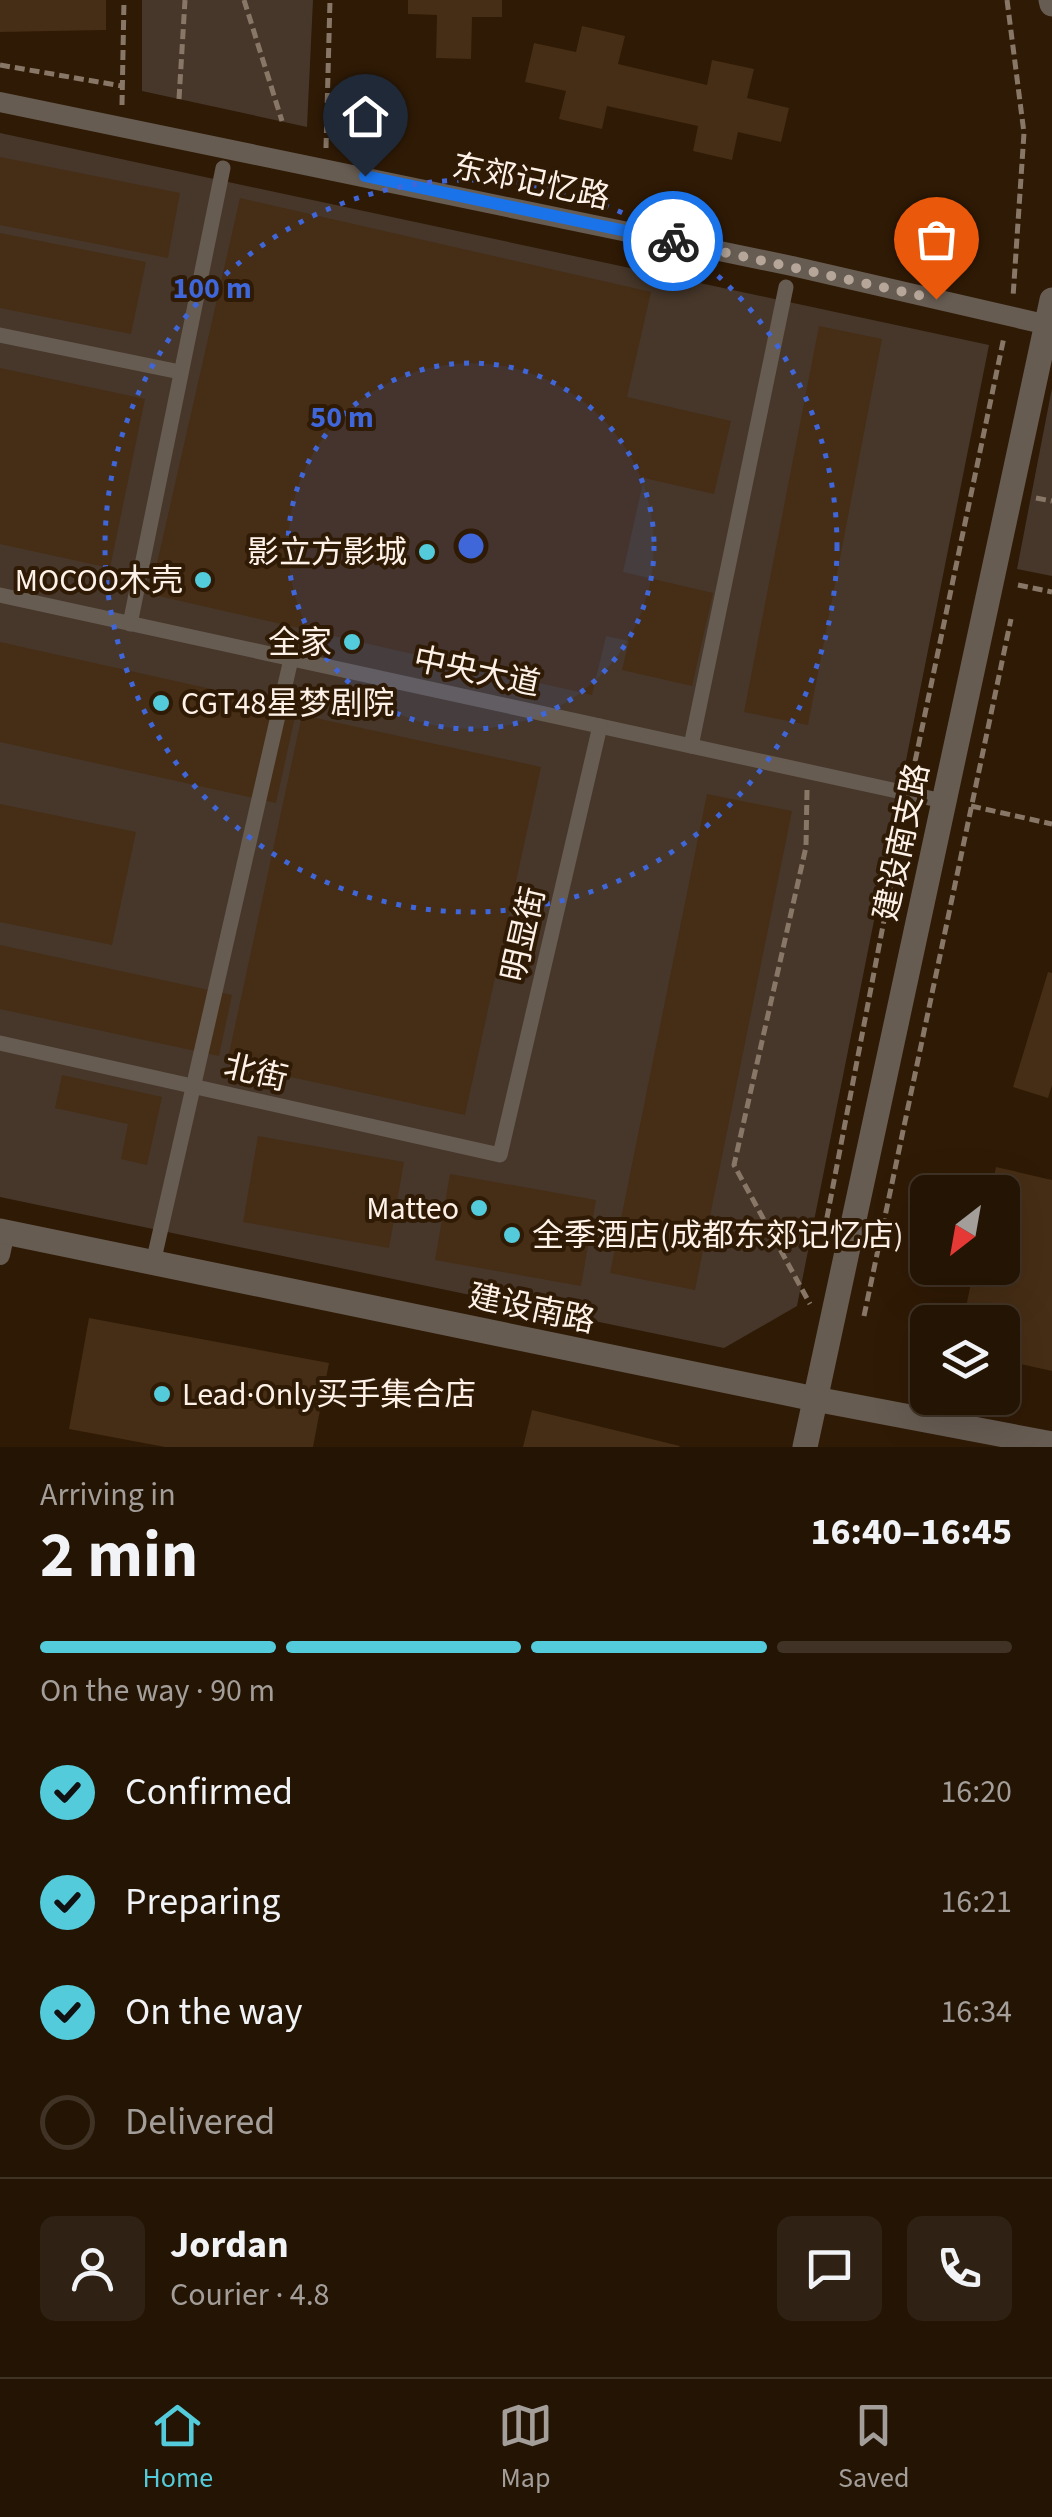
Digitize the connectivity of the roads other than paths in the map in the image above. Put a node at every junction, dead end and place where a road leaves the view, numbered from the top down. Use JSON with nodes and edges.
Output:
{"nodes":[{"id":1,"x":0,"y":102,"type":"edge"},
{"id":2,"x":223,"y":168,"type":"dead end"},
{"id":3,"x":786,"y":287,"type":"dead end"},
{"id":4,"x":1050,"y":312,"type":"edge"},
{"id":5,"x":0,"y":335,"type":"edge"},
{"id":6,"x":180,"y":372,"type":"junction"},
{"id":7,"x":0,"y":596,"type":"edge"},
{"id":8,"x":130,"y":624,"type":"junction"},
{"id":9,"x":291,"y":659,"type":"junction"},
{"id":10,"x":600,"y":726,"type":"junction"},
{"id":11,"x":691,"y":746,"type":"junction"},
{"id":12,"x":943,"y":801,"type":"junction"},
{"id":13,"x":0,"y":1042,"type":"edge"},
{"id":14,"x":195,"y":1086,"type":"junction"},
{"id":15,"x":500,"y":1155,"type":"joint"},
{"id":16,"x":2,"y":1239,"type":"edge"},
{"id":17,"x":152,"y":1263,"type":"junction"},
{"id":18,"x":814,"y":1399,"type":"junction"},
{"id":19,"x":1052,"y":1444,"type":"edge"},
{"id":20,"x":805,"y":1447,"type":"edge"}],
"edges":[{"from":1,"to":4,"type":"street","name":"东郊记忆路"},
{"from":2,"to":6,"type":"street"},
{"from":3,"to":11,"type":"street"},
{"from":4,"to":12,"type":"street","name":"建设南支路"},
{"from":5,"to":6,"type":"street"},
{"from":6,"to":8,"type":"street"},
{"from":7,"to":8,"type":"street","name":"中央大道"},
{"from":8,"to":9,"type":"street","name":"中央大道"},
{"from":9,"to":10,"type":"street","name":"中央大道"},
{"from":9,"to":14,"type":"street"},
{"from":10,"to":11,"type":"street","name":"中央大道"},
{"from":10,"to":15,"type":"street","name":"明显街"},
{"from":11,"to":12,"type":"street","name":"中央大道"},
{"from":12,"to":18,"type":"street","name":"建设南支路"},
{"from":13,"to":14,"type":"street","name":"北街"},
{"from":14,"to":15,"type":"street","name":"北街"},
{"from":14,"to":17,"type":"street"},
{"from":16,"to":17,"type":"street","name":"建设南路"},
{"from":17,"to":18,"type":"street","name":"建设南路"},
{"from":18,"to":19,"type":"street","name":"建设南路"},
{"from":18,"to":20,"type":"street","name":"建设南支路"}]}
